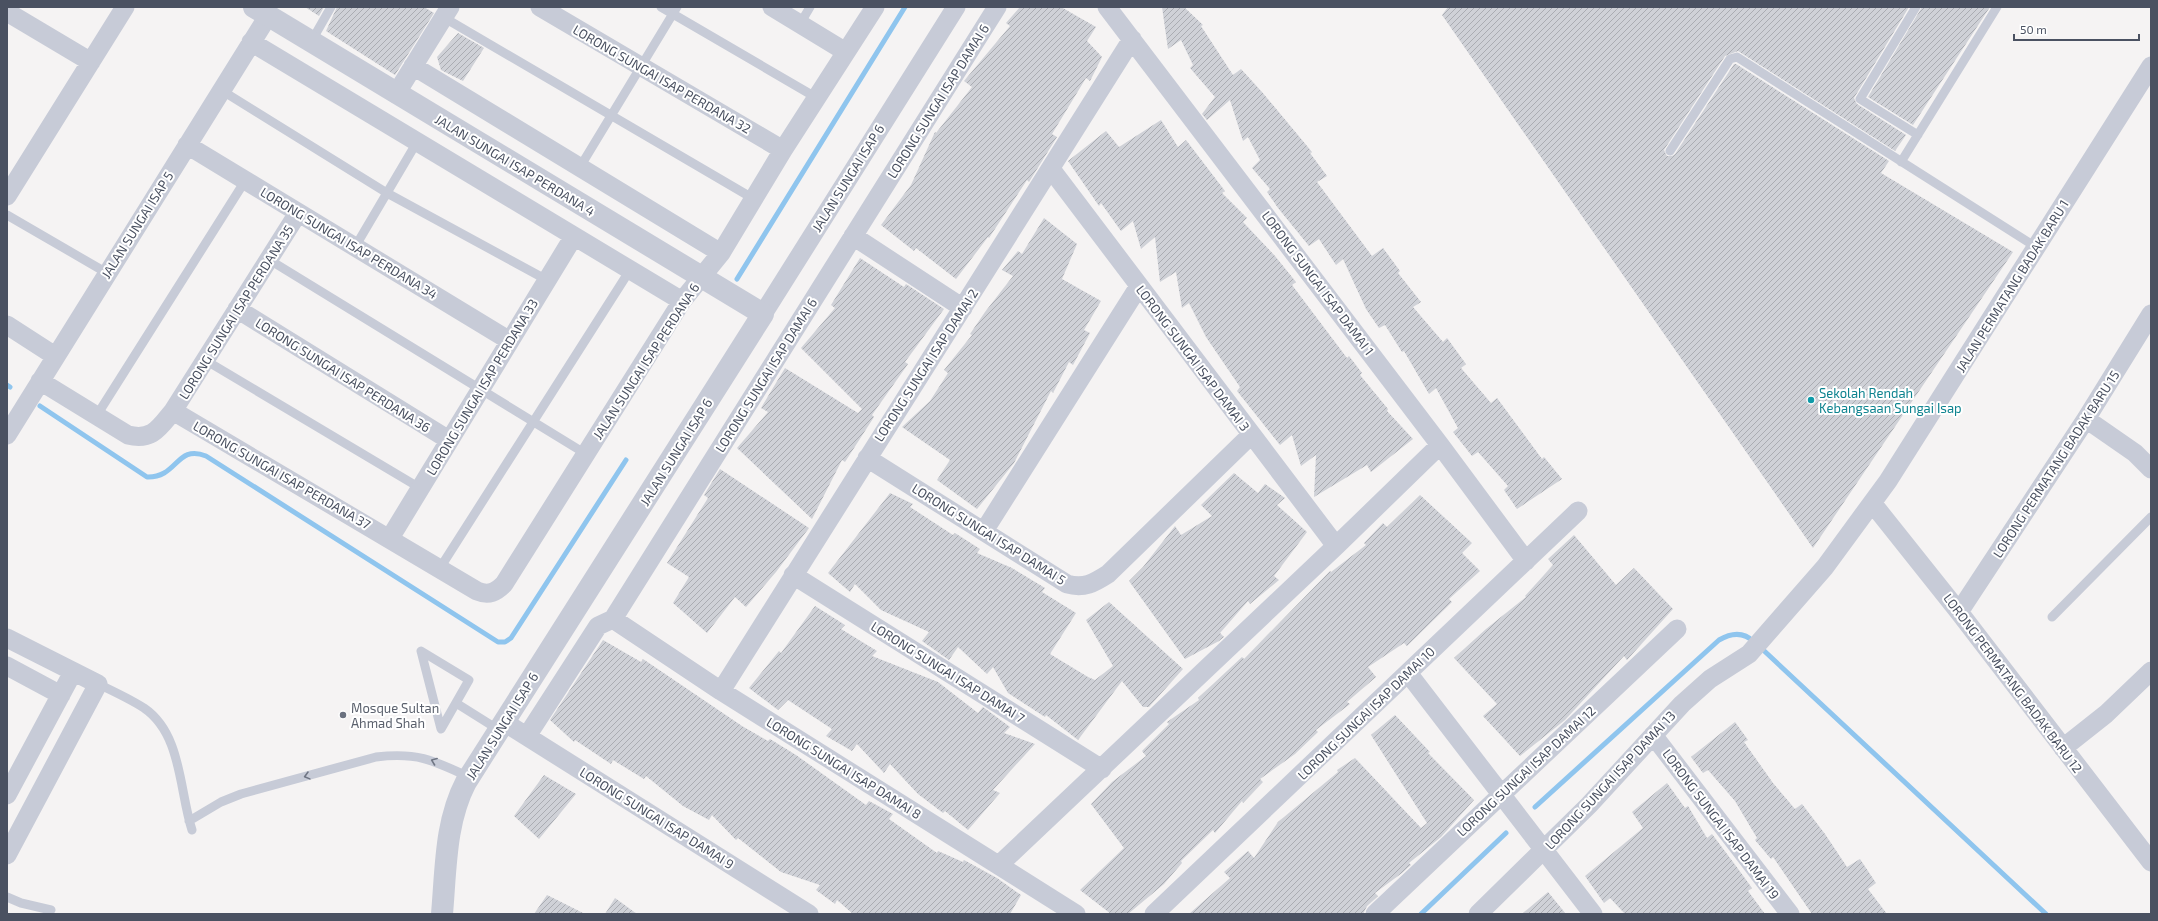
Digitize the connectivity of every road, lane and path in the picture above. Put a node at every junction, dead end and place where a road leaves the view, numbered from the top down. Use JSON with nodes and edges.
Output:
{"nodes":[{"id":1,"x":125,"y":7,"type":"edge"},
{"id":2,"x":332,"y":7,"type":"edge"},
{"id":3,"x":540,"y":7,"type":"edge"},
{"id":4,"x":661,"y":7,"type":"edge"},
{"id":5,"x":772,"y":7,"type":"edge"},
{"id":6,"x":810,"y":7,"type":"edge"},
{"id":7,"x":875,"y":7,"type":"edge"},
{"id":8,"x":956,"y":7,"type":"edge"},
{"id":9,"x":997,"y":7,"type":"edge"},
{"id":10,"x":1107,"y":7,"type":"edge"},
{"id":11,"x":1916,"y":7,"type":"edge"},
{"id":12,"x":1997,"y":7,"type":"edge"},
{"id":13,"x":675,"y":10,"type":"edge"},
{"id":14,"x":261,"y":11,"type":"edge"},
{"id":15,"x":445,"y":11,"type":"edge"},
{"id":16,"x":7,"y":12,"type":"edge"},
{"id":17,"x":800,"y":24,"type":"junction"},
{"id":18,"x":1132,"y":39,"type":"junction"},
{"id":19,"x":251,"y":42,"type":"junction"},
{"id":20,"x":311,"y":42,"type":"junction"},
{"id":21,"x":846,"y":52,"type":"junction"},
{"id":22,"x":92,"y":62,"type":"junction"},
{"id":23,"x":413,"y":66,"type":"junction"},
{"id":24,"x":640,"y":66,"type":"junction"},
{"id":25,"x":2151,"y":66,"type":"edge"},
{"id":26,"x":221,"y":90,"type":"junction"},
{"id":27,"x":396,"y":94,"type":"junction"},
{"id":28,"x":816,"y":98,"type":"junction"},
{"id":29,"x":611,"y":115,"type":"junction"},
{"id":30,"x":1918,"y":135,"type":"junction"},
{"id":31,"x":417,"y":142,"type":"junction"},
{"id":32,"x":187,"y":145,"type":"junction"},
{"id":33,"x":783,"y":150,"type":"junction"},
{"id":34,"x":1670,"y":151,"type":"dead end"},
{"id":35,"x":1902,"y":162,"type":"junction"},
{"id":36,"x":580,"y":167,"type":"junction"},
{"id":37,"x":1050,"y":170,"type":"junction"},
{"id":38,"x":245,"y":181,"type":"junction"},
{"id":39,"x":386,"y":193,"type":"junction"},
{"id":40,"x":7,"y":196,"type":"edge"},
{"id":41,"x":754,"y":199,"type":"junction"},
{"id":42,"x":298,"y":213,"type":"junction"},
{"id":43,"x":7,"y":215,"type":"edge"},
{"id":44,"x":574,"y":236,"type":"junction"},
{"id":45,"x":853,"y":236,"type":"junction"},
{"id":46,"x":355,"y":247,"type":"junction"},
{"id":47,"x":2036,"y":247,"type":"junction"},
{"id":48,"x":721,"y":253,"type":"junction"},
{"id":49,"x":268,"y":259,"type":"junction"},
{"id":50,"x":630,"y":270,"type":"junction"},
{"id":51,"x":107,"y":273,"type":"junction"},
{"id":52,"x":702,"y":276,"type":"junction"},
{"id":53,"x":547,"y":280,"type":"junction"},
{"id":54,"x":1139,"y":286,"type":"junction"},
{"id":55,"x":682,"y":301,"type":"junction"},
{"id":56,"x":963,"y":308,"type":"junction"},
{"id":57,"x":237,"y":309,"type":"junction"},
{"id":58,"x":763,"y":314,"type":"junction"},
{"id":59,"x":2149,"y":321,"type":"edge"},
{"id":60,"x":7,"y":325,"type":"edge"},
{"id":61,"x":510,"y":341,"type":"junction"},
{"id":62,"x":55,"y":356,"type":"junction"},
{"id":63,"x":205,"y":360,"type":"junction"},
{"id":64,"x":40,"y":381,"type":"junction"},
{"id":65,"x":480,"y":390,"type":"junction"},
{"id":66,"x":173,"y":411,"type":"junction"},
{"id":67,"x":96,"y":415,"type":"junction"},
{"id":68,"x":2086,"y":419,"type":"junction"},
{"id":69,"x":533,"y":422,"type":"junction"},
{"id":70,"x":7,"y":435,"type":"edge"},
{"id":71,"x":1251,"y":435,"type":"junction"},
{"id":72,"x":449,"y":440,"type":"junction"},
{"id":73,"x":1440,"y":445,"type":"junction"},
{"id":74,"x":586,"y":454,"type":"junction"},
{"id":75,"x":867,"y":458,"type":"junction"},
{"id":76,"x":2151,"y":469,"type":"edge"},
{"id":77,"x":420,"y":488,"type":"junction"},
{"id":78,"x":1873,"y":504,"type":"junction"},
{"id":79,"x":1578,"y":511,"type":"dead end"},
{"id":80,"x":2151,"y":517,"type":"edge"},
{"id":81,"x":984,"y":531,"type":"junction"},
{"id":82,"x":390,"y":538,"type":"junction"},
{"id":83,"x":1336,"y":546,"type":"junction"},
{"id":84,"x":1526,"y":561,"type":"junction"},
{"id":85,"x":440,"y":568,"type":"junction"},
{"id":86,"x":793,"y":575,"type":"junction"},
{"id":87,"x":1959,"y":612,"type":"junction"},
{"id":88,"x":2052,"y":617,"type":"dead end"},
{"id":89,"x":613,"y":619,"type":"junction"},
{"id":90,"x":1677,"y":628,"type":"dead end"},
{"id":91,"x":1766,"y":636,"type":"joint"},
{"id":92,"x":7,"y":638,"type":"edge"},
{"id":93,"x":7,"y":666,"type":"edge"},
{"id":94,"x":2151,"y":671,"type":"edge"},
{"id":95,"x":73,"y":672,"type":"junction"},
{"id":96,"x":1408,"y":673,"type":"junction"},
{"id":97,"x":98,"y":684,"type":"junction"},
{"id":98,"x":721,"y":691,"type":"junction"},
{"id":99,"x":61,"y":695,"type":"junction"},
{"id":100,"x":456,"y":703,"type":"junction"},
{"id":101,"x":502,"y":726,"type":"junction"},
{"id":102,"x":1653,"y":735,"type":"junction"},
{"id":103,"x":527,"y":736,"type":"junction"},
{"id":104,"x":2063,"y":748,"type":"junction"},
{"id":105,"x":1102,"y":769,"type":"junction"},
{"id":106,"x":469,"y":777,"type":"junction"},
{"id":107,"x":1501,"y":794,"type":"junction"},
{"id":108,"x":7,"y":795,"type":"edge"},
{"id":109,"x":189,"y":821,"type":"junction"},
{"id":110,"x":192,"y":830,"type":"dead end"},
{"id":111,"x":2145,"y":841,"type":"edge"},
{"id":112,"x":1544,"y":851,"type":"junction"},
{"id":113,"x":7,"y":855,"type":"edge"},
{"id":114,"x":2151,"y":862,"type":"edge"},
{"id":115,"x":999,"y":865,"type":"junction"},
{"id":116,"x":7,"y":897,"type":"edge"},
{"id":117,"x":51,"y":910,"type":"dead end"},
{"id":118,"x":442,"y":914,"type":"edge"},
{"id":119,"x":809,"y":914,"type":"edge"},
{"id":120,"x":1076,"y":914,"type":"edge"},
{"id":121,"x":1154,"y":914,"type":"edge"},
{"id":122,"x":1375,"y":914,"type":"edge"},
{"id":123,"x":1478,"y":914,"type":"edge"},
{"id":124,"x":1593,"y":914,"type":"edge"},
{"id":125,"x":1790,"y":914,"type":"edge"}],
"edges":[{"from":1,"to":22,"type":"street"},
{"from":2,"to":20,"type":"lane"},
{"from":3,"to":24,"type":"street","name":"LORONG SUNGAI ISAP PERDANA 32"},
{"from":4,"to":13,"type":"lane"},
{"from":5,"to":17,"type":"street"},
{"from":6,"to":17,"type":"lane"},
{"from":7,"to":21,"type":"street","name":"JALAN SUNGAI ISAP PERDANA 6"},
{"from":8,"to":58,"type":"street","name":"JALAN SUNGAI ISAP 6"},
{"from":9,"to":45,"type":"street","name":"LORONG SUNGAI ISAP DAMAI 6"},
{"from":10,"to":18,"type":"street","name":"LORONG SUNGAI ISAP DAMAI 1"},
{"from":11,"to":30,"type":"lane"},
{"from":12,"to":30,"type":"lane"},
{"from":13,"to":24,"type":"lane"},
{"from":13,"to":28,"type":"lane"},
{"from":14,"to":19,"type":"street","name":"JALAN SUNGAI ISAP 5"},
{"from":14,"to":20,"type":"street","name":"JALAN SUNGAI ISAP PERDANA 4"},
{"from":15,"to":23,"type":"street"},
{"from":15,"to":29,"type":"lane"},
{"from":16,"to":22,"type":"street"},
{"from":17,"to":21,"type":"street"},
{"from":18,"to":37,"type":"street","name":"LORONG SUNGAI ISAP DAMAI 2"},
{"from":18,"to":73,"type":"street","name":"LORONG SUNGAI ISAP DAMAI 1"},
{"from":19,"to":26,"type":"street","name":"JALAN SUNGAI ISAP 5"},
{"from":19,"to":31,"type":"street"},
{"from":20,"to":27,"type":"street","name":"JALAN SUNGAI ISAP PERDANA 4"},
{"from":21,"to":28,"type":"street","name":"JALAN SUNGAI ISAP PERDANA 6"},
{"from":22,"to":40,"type":"street"},
{"from":23,"to":27,"type":"street"},
{"from":23,"to":36,"type":"street"},
{"from":24,"to":29,"type":"lane"},
{"from":24,"to":33,"type":"street","name":"LORONG SUNGAI ISAP PERDANA 32"},
{"from":25,"to":47,"type":"street","name":"JALAN PERMATANG BADAK BARU 1"},
{"from":26,"to":32,"type":"street","name":"JALAN SUNGAI ISAP 5"},
{"from":26,"to":39,"type":"lane"},
{"from":27,"to":52,"type":"street","name":"JALAN SUNGAI ISAP PERDANA 4"},
{"from":28,"to":33,"type":"street","name":"JALAN SUNGAI ISAP PERDANA 6"},
{"from":29,"to":36,"type":"lane"},
{"from":29,"to":41,"type":"lane"},
{"from":30,"to":35,"type":"lane"},
{"from":31,"to":39,"type":"lane"},
{"from":31,"to":44,"type":"street"},
{"from":32,"to":38,"type":"street","name":"LORONG SUNGAI ISAP PERDANA 34"},
{"from":32,"to":51,"type":"street","name":"JALAN SUNGAI ISAP 5"},
{"from":33,"to":41,"type":"street","name":"JALAN SUNGAI ISAP PERDANA 6"},
{"from":34,"to":35,"type":"lane"},
{"from":35,"to":47,"type":"lane"},
{"from":36,"to":48,"type":"street"},
{"from":37,"to":54,"type":"street","name":"LORONG SUNGAI ISAP DAMAI 3"},
{"from":37,"to":56,"type":"street","name":"LORONG SUNGAI ISAP DAMAI 2"},
{"from":38,"to":42,"type":"street","name":"LORONG SUNGAI ISAP PERDANA 34"},
{"from":38,"to":67,"type":"lane"},
{"from":39,"to":46,"type":"lane"},
{"from":39,"to":53,"type":"lane"},
{"from":41,"to":48,"type":"street","name":"JALAN SUNGAI ISAP PERDANA 6"},
{"from":42,"to":46,"type":"street","name":"LORONG SUNGAI ISAP PERDANA 34"},
{"from":42,"to":49,"type":"street","name":"LORONG SUNGAI ISAP PERDANA 35"},
{"from":43,"to":51,"type":"lane"},
{"from":44,"to":50,"type":"street"},
{"from":44,"to":53,"type":"street","name":"LORONG SUNGAI ISAP PERDANA 33"},
{"from":45,"to":56,"type":"street"},
{"from":45,"to":89,"type":"street","name":"LORONG SUNGAI ISAP DAMAI 6"},
{"from":46,"to":61,"type":"street","name":"LORONG SUNGAI ISAP PERDANA 34"},
{"from":47,"to":78,"type":"street","name":"JALAN PERMATANG BADAK BARU 1"},
{"from":48,"to":52,"type":"street","name":"JALAN SUNGAI ISAP PERDANA 6"},
{"from":49,"to":57,"type":"street","name":"LORONG SUNGAI ISAP PERDANA 35"},
{"from":49,"to":65,"type":"lane"},
{"from":50,"to":55,"type":"street"},
{"from":50,"to":69,"type":"lane"},
{"from":51,"to":62,"type":"street","name":"JALAN SUNGAI ISAP 5"},
{"from":52,"to":55,"type":"street","name":"JALAN SUNGAI ISAP PERDANA 6"},
{"from":52,"to":58,"type":"street","name":"JALAN SUNGAI ISAP PERDANA 4"},
{"from":53,"to":61,"type":"street","name":"LORONG SUNGAI ISAP PERDANA 33"},
{"from":54,"to":71,"type":"street","name":"LORONG SUNGAI ISAP DAMAI 3"},
{"from":54,"to":81,"type":"street"},
{"from":55,"to":74,"type":"street","name":"JALAN SUNGAI ISAP PERDANA 6"},
{"from":56,"to":75,"type":"street","name":"LORONG SUNGAI ISAP DAMAI 2"},
{"from":57,"to":63,"type":"street","name":"LORONG SUNGAI ISAP PERDANA 35"},
{"from":57,"to":72,"type":"street","name":"LORONG SUNGAI ISAP PERDANA 36"},
{"from":58,"to":101,"type":"street","name":"JALAN SUNGAI ISAP 6"},
{"from":59,"to":68,"type":"street","name":"LORONG PERMATANG BADAK BARU 15"},
{"from":60,"to":62,"type":"street"},
{"from":61,"to":65,"type":"street","name":"LORONG SUNGAI ISAP PERDANA 33"},
{"from":62,"to":64,"type":"street","name":"JALAN SUNGAI ISAP 5"},
{"from":63,"to":66,"type":"street","name":"LORONG SUNGAI ISAP PERDANA 35"},
{"from":63,"to":77,"type":"lane"},
{"from":64,"to":67,"type":"street","name":"LORONG SUNGAI ISAP PERDANA 35"},
{"from":64,"to":70,"type":"street","name":"JALAN SUNGAI ISAP 5"},
{"from":65,"to":69,"type":"lane"},
{"from":65,"to":72,"type":"street","name":"LORONG SUNGAI ISAP PERDANA 33"},
{"from":66,"to":67,"type":"street","name":"LORONG SUNGAI ISAP PERDANA 35"},
{"from":66,"to":82,"type":"street","name":"LORONG SUNGAI ISAP PERDANA 37"},
{"from":68,"to":76,"type":"street"},
{"from":68,"to":87,"type":"street","name":"LORONG PERMATANG BADAK BARU 15"},
{"from":69,"to":74,"type":"lane"},
{"from":69,"to":85,"type":"lane"},
{"from":71,"to":81,"type":"street","name":"LORONG SUNGAI ISAP DAMAI 5"},
{"from":71,"to":83,"type":"street","name":"LORONG SUNGAI ISAP DAMAI 3"},
{"from":72,"to":77,"type":"street","name":"LORONG SUNGAI ISAP PERDANA 33"},
{"from":73,"to":83,"type":"street"},
{"from":73,"to":84,"type":"street","name":"LORONG SUNGAI ISAP DAMAI 1"},
{"from":74,"to":85,"type":"street","name":"JALAN SUNGAI ISAP PERDANA 6"},
{"from":75,"to":81,"type":"street","name":"LORONG SUNGAI ISAP DAMAI 5"},
{"from":75,"to":86,"type":"street","name":"LORONG SUNGAI ISAP DAMAI 2"},
{"from":77,"to":82,"type":"street","name":"LORONG SUNGAI ISAP PERDANA 33"},
{"from":78,"to":87,"type":"street","name":"LORONG PERMATANG BADAK BARU 12"},
{"from":78,"to":91,"type":"street","name":"JALAN PERMATANG BADAK BARU 1"},
{"from":79,"to":84,"type":"street","name":"LORONG SUNGAI ISAP DAMAI 10"},
{"from":80,"to":88,"type":"lane"},
{"from":82,"to":85,"type":"street","name":"JALAN SUNGAI ISAP PERDANA 6"},
{"from":83,"to":105,"type":"street"},
{"from":84,"to":96,"type":"street","name":"LORONG SUNGAI ISAP DAMAI 10"},
{"from":86,"to":98,"type":"street","name":"LORONG SUNGAI ISAP DAMAI 2"},
{"from":86,"to":105,"type":"street","name":"LORONG SUNGAI ISAP DAMAI 7"},
{"from":87,"to":104,"type":"street","name":"LORONG PERMATANG BADAK BARU 12"},
{"from":89,"to":98,"type":"street","name":"LORONG SUNGAI ISAP DAMAI 8"},
{"from":89,"to":103,"type":"street","name":"LORONG SUNGAI ISAP DAMAI 6"},
{"from":90,"to":107,"type":"street","name":"LORONG SUNGAI ISAP DAMAI 12"},
{"from":91,"to":102,"type":"street","name":"LORONG SUNGAI ISAP DAMAI 13"},
{"from":92,"to":95,"type":"street"},
{"from":93,"to":99,"type":"street"},
{"from":94,"to":104,"type":"street"},
{"from":95,"to":97,"type":"street"},
{"from":95,"to":99,"type":"street"},
{"from":96,"to":107,"type":"street"},
{"from":96,"to":121,"type":"street","name":"LORONG SUNGAI ISAP DAMAI 10"},
{"from":97,"to":109,"type":"lane"},
{"from":97,"to":113,"type":"street"},
{"from":98,"to":115,"type":"street","name":"LORONG SUNGAI ISAP DAMAI 8"},
{"from":99,"to":108,"type":"street"},
{"from":100,"to":100,"type":"lane"},
{"from":100,"to":101,"type":"lane"},
{"from":101,"to":103,"type":"street","name":"LORONG SUNGAI ISAP DAMAI 9"},
{"from":101,"to":106,"type":"street","name":"JALAN SUNGAI ISAP 6"},
{"from":102,"to":112,"type":"street","name":"LORONG SUNGAI ISAP DAMAI 13"},
{"from":102,"to":125,"type":"street","name":"LORONG SUNGAI ISAP DAMAI 19"},
{"from":103,"to":119,"type":"street","name":"LORONG SUNGAI ISAP DAMAI 9"},
{"from":104,"to":111,"type":"street","name":"LORONG PERMATANG BADAK BARU 12"},
{"from":105,"to":115,"type":"street"},
{"from":106,"to":109,"type":"lane","one_way":true},
{"from":106,"to":118,"type":"street","name":"JALAN SUNGAI ISAP 6"},
{"from":107,"to":112,"type":"street"},
{"from":107,"to":122,"type":"street","name":"LORONG SUNGAI ISAP DAMAI 12"},
{"from":109,"to":110,"type":"lane"},
{"from":111,"to":114,"type":"street","name":"LORONG PERMATANG BADAK BARU 12"},
{"from":112,"to":123,"type":"street","name":"LORONG SUNGAI ISAP DAMAI 13"},
{"from":112,"to":124,"type":"street"},
{"from":115,"to":120,"type":"street","name":"LORONG SUNGAI ISAP DAMAI 8"},
{"from":116,"to":117,"type":"lane"}]}
